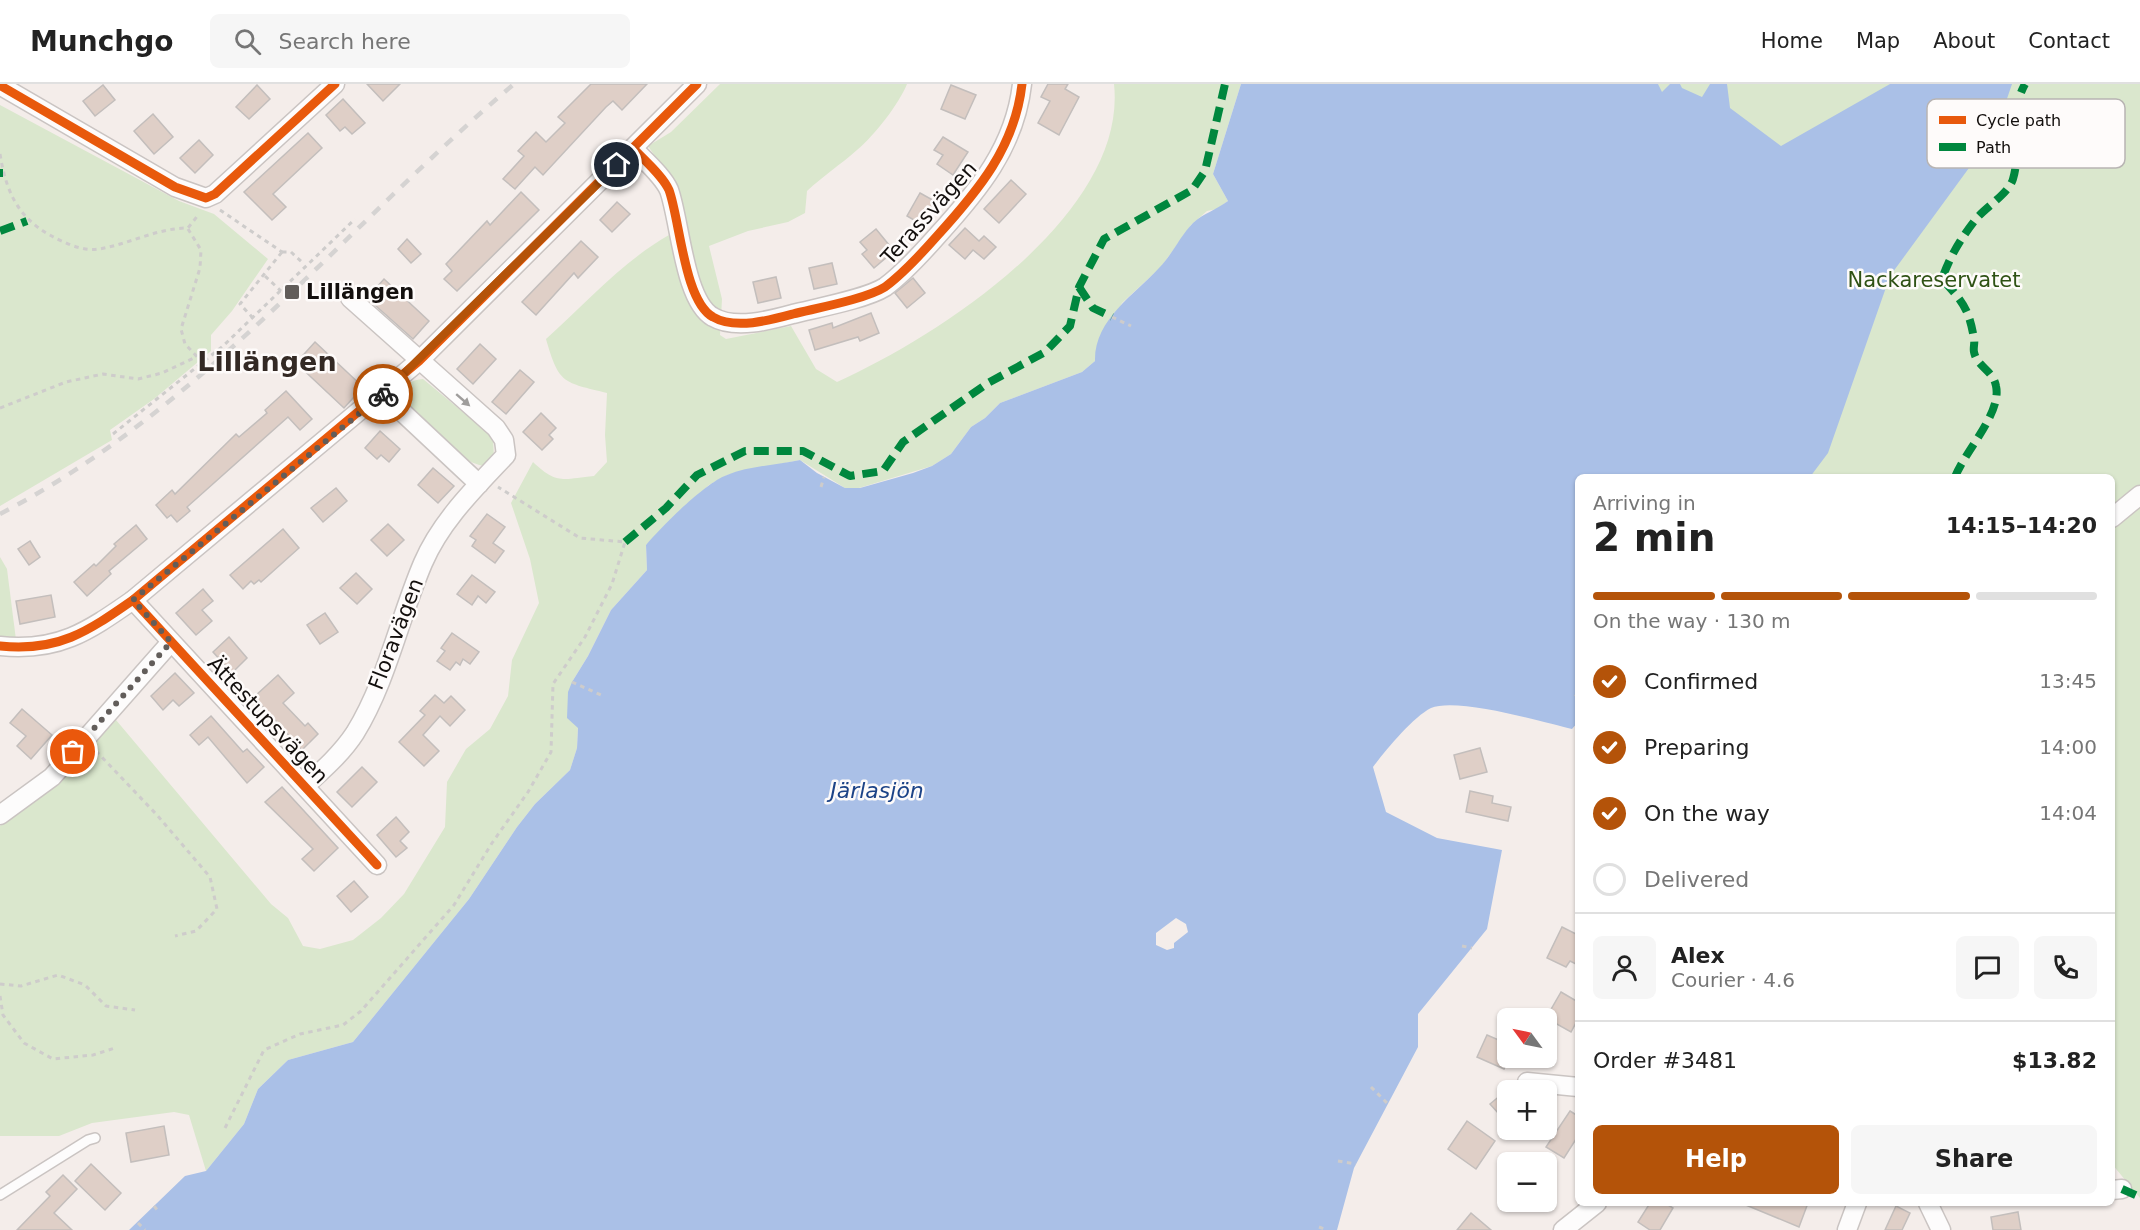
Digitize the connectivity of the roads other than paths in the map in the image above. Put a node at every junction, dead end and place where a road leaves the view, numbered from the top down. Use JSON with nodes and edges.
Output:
{"nodes":[{"id":1,"x":335,"y":84,"type":"edge"},
{"id":2,"x":697,"y":84,"type":"edge"},
{"id":3,"x":1022,"y":84,"type":"edge"},
{"id":4,"x":2,"y":86,"type":"edge"},
{"id":5,"x":634,"y":149,"type":"junction"},
{"id":6,"x":350,"y":298,"type":"dead end"},
{"id":7,"x":419,"y":361,"type":"junction"},
{"id":8,"x":383,"y":394,"type":"junction"},
{"id":9,"x":481,"y":482,"type":"junction"},
{"id":10,"x":2140,"y":495,"type":"edge"},
{"id":11,"x":2115,"y":516,"type":"edge"},
{"id":12,"x":133,"y":600,"type":"junction"},
{"id":13,"x":171,"y":642,"type":"junction"},
{"id":14,"x":0,"y":646,"type":"edge"},
{"id":15,"x":305,"y":786,"type":"junction"},
{"id":16,"x":0,"y":815,"type":"edge"},
{"id":17,"x":377,"y":865,"type":"dead end"},
{"id":18,"x":1557,"y":1085,"type":"edge"},
{"id":19,"x":1575,"y":1087,"type":"edge"},
{"id":20,"x":95,"y":1138,"type":"dead end"},
{"id":21,"x":0,"y":1195,"type":"edge"},
{"id":22,"x":1593,"y":1206,"type":"edge"},
{"id":23,"x":1856,"y":1206,"type":"edge"},
{"id":24,"x":1929,"y":1206,"type":"edge"},
{"id":25,"x":1563,"y":1230,"type":"edge"},
{"id":26,"x":1847,"y":1230,"type":"edge"},
{"id":27,"x":1941,"y":1230,"type":"edge"}],
"edges":[{"from":1,"to":4,"type":"street"},
{"from":2,"to":5,"type":"street"},
{"from":3,"to":5,"type":"street","name":"Terassvägen"},
{"from":5,"to":7,"type":"street"},
{"from":6,"to":7,"type":"street"},
{"from":7,"to":8,"type":"street"},
{"from":7,"to":9,"type":"street","name":"Floravägen","one_way":true},
{"from":8,"to":9,"type":"street"},
{"from":8,"to":12,"type":"street"},
{"from":9,"to":15,"type":"street","name":"Floravägen"},
{"from":10,"to":11,"type":"street"},
{"from":12,"to":13,"type":"street","name":"Ättestupsvägen"},
{"from":12,"to":14,"type":"street"},
{"from":13,"to":15,"type":"street","name":"Ättestupsvägen"},
{"from":13,"to":16,"type":"street"},
{"from":15,"to":17,"type":"street","name":"Ättestupsvägen"},
{"from":18,"to":19,"type":"street"},
{"from":20,"to":21,"type":"lane"},
{"from":22,"to":25,"type":"street"},
{"from":23,"to":26,"type":"street"},
{"from":24,"to":27,"type":"street"}]}
